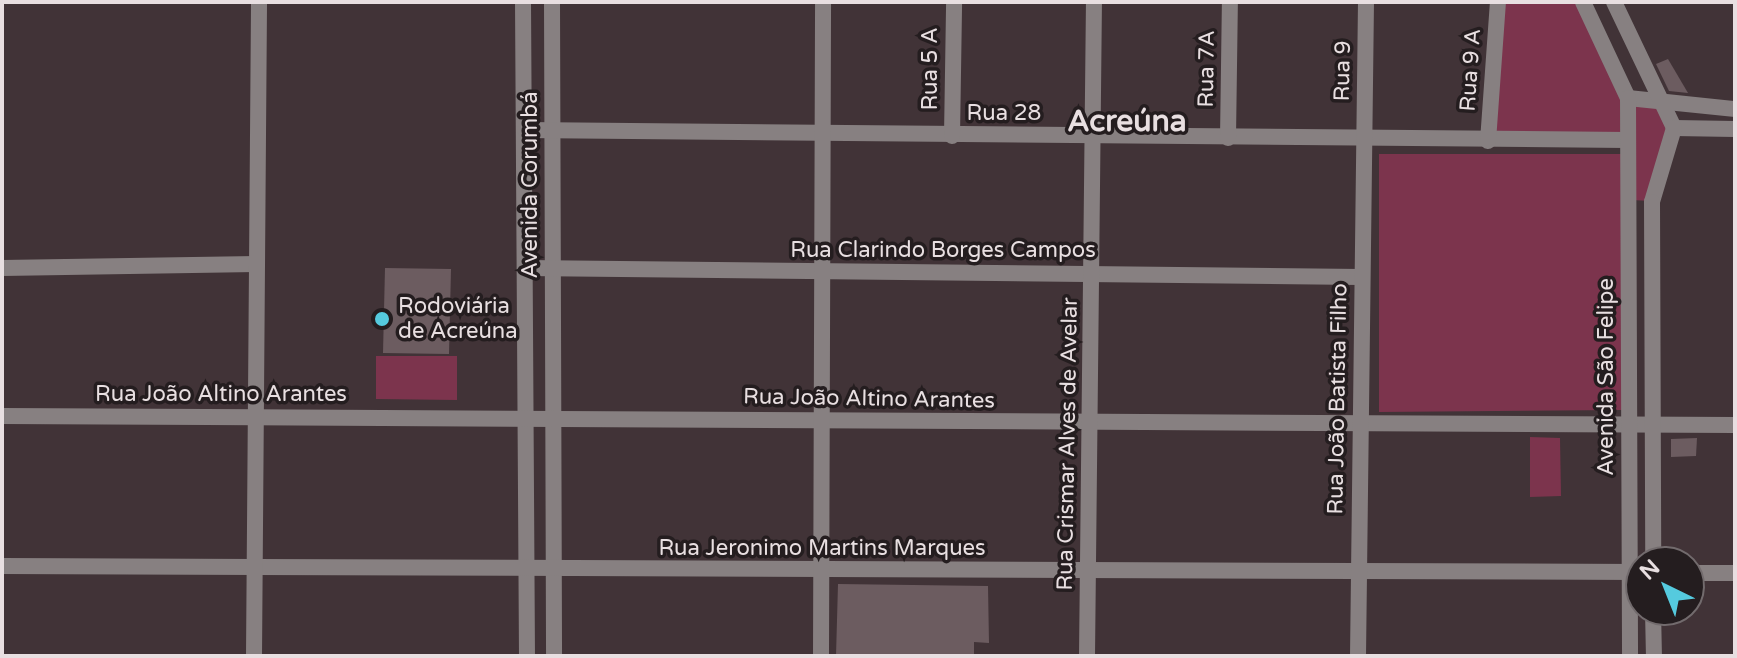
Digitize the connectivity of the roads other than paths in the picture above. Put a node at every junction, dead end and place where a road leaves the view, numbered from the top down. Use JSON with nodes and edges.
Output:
{"nodes":[{"id":1,"x":259,"y":2,"type":"edge"},
{"id":2,"x":523,"y":2,"type":"edge"},
{"id":3,"x":552,"y":2,"type":"edge"},
{"id":4,"x":823,"y":2,"type":"edge"},
{"id":5,"x":954,"y":2,"type":"edge"},
{"id":6,"x":1094,"y":2,"type":"edge"},
{"id":7,"x":1230,"y":2,"type":"edge"},
{"id":8,"x":1366,"y":2,"type":"edge"},
{"id":9,"x":1498,"y":2,"type":"edge"},
{"id":10,"x":1583,"y":2,"type":"edge"},
{"id":11,"x":1614,"y":2,"type":"edge"},
{"id":12,"x":1628,"y":98,"type":"junction"},
{"id":13,"x":1665,"y":104,"type":"junction"},
{"id":14,"x":1735,"y":109,"type":"edge"},
{"id":15,"x":1674,"y":128,"type":"junction"},
{"id":16,"x":1735,"y":129,"type":"edge"},
{"id":17,"x":525,"y":130,"type":"junction"},
{"id":18,"x":553,"y":131,"type":"junction"},
{"id":19,"x":821,"y":136,"type":"junction"},
{"id":20,"x":952,"y":136,"type":"junction"},
{"id":21,"x":1093,"y":136,"type":"junction"},
{"id":22,"x":1228,"y":138,"type":"junction"},
{"id":23,"x":1627,"y":140,"type":"junction"},
{"id":24,"x":1488,"y":141,"type":"junction"},
{"id":25,"x":1363,"y":142,"type":"junction"},
{"id":26,"x":1629,"y":201,"type":"junction"},
{"id":27,"x":1652,"y":202,"type":"junction"},
{"id":28,"x":257,"y":264,"type":"junction"},
{"id":29,"x":2,"y":268,"type":"edge"},
{"id":30,"x":525,"y":268,"type":"junction"},
{"id":31,"x":554,"y":269,"type":"junction"},
{"id":32,"x":1092,"y":272,"type":"junction"},
{"id":33,"x":821,"y":273,"type":"junction"},
{"id":34,"x":1361,"y":277,"type":"junction"},
{"id":35,"x":2,"y":416,"type":"edge"},
{"id":36,"x":256,"y":418,"type":"junction"},
{"id":37,"x":525,"y":418,"type":"junction"},
{"id":38,"x":555,"y":418,"type":"junction"},
{"id":39,"x":821,"y":420,"type":"junction"},
{"id":40,"x":1090,"y":423,"type":"junction"},
{"id":41,"x":1359,"y":423,"type":"junction"},
{"id":42,"x":1735,"y":425,"type":"edge"},
{"id":43,"x":1629,"y":426,"type":"junction"},
{"id":44,"x":1652,"y":426,"type":"junction"},
{"id":45,"x":1635,"y":546,"type":"edge"},
{"id":46,"x":1653,"y":546,"type":"edge"},
{"id":47,"x":2,"y":566,"type":"edge"},
{"id":48,"x":255,"y":566,"type":"junction"},
{"id":49,"x":819,"y":569,"type":"junction"},
{"id":50,"x":552,"y":570,"type":"junction"},
{"id":51,"x":526,"y":572,"type":"junction"},
{"id":52,"x":1088,"y":572,"type":"junction"},
{"id":53,"x":1625,"y":572,"type":"edge"},
{"id":54,"x":1705,"y":573,"type":"edge"},
{"id":55,"x":1735,"y":573,"type":"edge"},
{"id":56,"x":1358,"y":574,"type":"junction"},
{"id":57,"x":1632,"y":626,"type":"edge"},
{"id":58,"x":1653,"y":626,"type":"edge"},
{"id":59,"x":254,"y":656,"type":"edge"},
{"id":60,"x":527,"y":656,"type":"edge"},
{"id":61,"x":554,"y":656,"type":"edge"},
{"id":62,"x":821,"y":656,"type":"edge"},
{"id":63,"x":1087,"y":656,"type":"edge"},
{"id":64,"x":1358,"y":656,"type":"edge"},
{"id":65,"x":1630,"y":656,"type":"edge"},
{"id":66,"x":1654,"y":656,"type":"edge"}],
"edges":[{"from":1,"to":28,"type":"street"},
{"from":2,"to":17,"type":"street","name":"Avenida Corumbá"},
{"from":3,"to":18,"type":"street","name":"Avenida Corumbá"},
{"from":4,"to":19,"type":"street"},
{"from":5,"to":20,"type":"street","name":"Rua 5 A"},
{"from":6,"to":21,"type":"street","name":"Rua Crismar Alves de Avelar"},
{"from":7,"to":22,"type":"street","name":"Rua 7A"},
{"from":8,"to":25,"type":"street","name":"Rua 9"},
{"from":9,"to":24,"type":"street","name":"Rua 9 A"},
{"from":10,"to":12,"type":"street","name":"Avenida São Felipe"},
{"from":11,"to":13,"type":"street"},
{"from":12,"to":13,"type":"street"},
{"from":12,"to":23,"type":"street","name":"Avenida São Felipe"},
{"from":13,"to":14,"type":"street"},
{"from":13,"to":15,"type":"street"},
{"from":15,"to":16,"type":"street"},
{"from":15,"to":27,"type":"street","name":"Avenida São Felipe"},
{"from":17,"to":18,"type":"street","name":"Rua 28"},
{"from":17,"to":30,"type":"street","name":"Avenida Corumbá"},
{"from":18,"to":19,"type":"street","name":"Rua 28"},
{"from":18,"to":31,"type":"street","name":"Avenida Corumbá"},
{"from":19,"to":20,"type":"street","name":"Rua 28"},
{"from":19,"to":33,"type":"street"},
{"from":20,"to":21,"type":"street","name":"Rua 28"},
{"from":21,"to":22,"type":"street","name":"Rua 28"},
{"from":21,"to":32,"type":"street","name":"Rua Crismar Alves de Avelar"},
{"from":22,"to":25,"type":"street","name":"Rua 28"},
{"from":23,"to":24,"type":"street","name":"Rua 28"},
{"from":23,"to":26,"type":"street","name":"Avenida São Felipe"},
{"from":24,"to":25,"type":"street","name":"Rua 28"},
{"from":25,"to":34,"type":"street","name":"Rua João Batista Filho"},
{"from":26,"to":27,"type":"street"},
{"from":26,"to":43,"type":"street","name":"Avenida São Felipe"},
{"from":27,"to":44,"type":"street","name":"Avenida São Felipe"},
{"from":28,"to":29,"type":"street"},
{"from":28,"to":36,"type":"street"},
{"from":30,"to":31,"type":"street","name":"Rua Clarindo Borges Campos"},
{"from":30,"to":37,"type":"street","name":"Avenida Corumbá"},
{"from":31,"to":33,"type":"street","name":"Rua Clarindo Borges Campos"},
{"from":31,"to":38,"type":"street","name":"Avenida Corumbá"},
{"from":32,"to":33,"type":"street","name":"Rua Clarindo Borges Campos"},
{"from":32,"to":34,"type":"street","name":"Rua Clarindo Borges Campos"},
{"from":32,"to":40,"type":"street","name":"Rua Crismar Alves de Avelar"},
{"from":33,"to":39,"type":"street"},
{"from":34,"to":41,"type":"street","name":"Rua João Batista Filho"},
{"from":35,"to":36,"type":"street","name":"Rua João Altino Arantes"},
{"from":36,"to":37,"type":"street","name":"Rua João Altino Arantes"},
{"from":36,"to":48,"type":"street"},
{"from":37,"to":38,"type":"street","name":"Rua João Altino Arantes"},
{"from":37,"to":51,"type":"street","name":"Avenida Corumbá"},
{"from":38,"to":39,"type":"street","name":"Rua João Altino Arantes"},
{"from":38,"to":50,"type":"street","name":"Avenida Corumbá"},
{"from":39,"to":40,"type":"street","name":"Rua João Altino Arantes"},
{"from":39,"to":49,"type":"street"},
{"from":40,"to":41,"type":"street","name":"Rua João Altino Arantes"},
{"from":40,"to":52,"type":"street","name":"Rua Crismar Alves de Avelar"},
{"from":41,"to":43,"type":"street","name":"Rua João Altino Arantes"},
{"from":41,"to":56,"type":"street","name":"Rua João Batista Filho"},
{"from":42,"to":44,"type":"street","name":"Rua João Altino Arantes"},
{"from":43,"to":44,"type":"street","name":"Rua João Altino Arantes"},
{"from":43,"to":45,"type":"street","name":"Avenida São Felipe"},
{"from":44,"to":46,"type":"street","name":"Avenida São Felipe"},
{"from":47,"to":48,"type":"street","name":"Rua Jeronimo Martins Marques"},
{"from":48,"to":51,"type":"street","name":"Rua Jeronimo Martins Marques"},
{"from":48,"to":59,"type":"street"},
{"from":49,"to":50,"type":"street","name":"Rua Jeronimo Martins Marques"},
{"from":49,"to":52,"type":"street","name":"Rua Jeronimo Martins Marques"},
{"from":49,"to":62,"type":"street"},
{"from":50,"to":51,"type":"street","name":"Rua Jeronimo Martins Marques"},
{"from":50,"to":61,"type":"street","name":"Avenida Corumbá"},
{"from":51,"to":60,"type":"street","name":"Avenida Corumbá"},
{"from":52,"to":56,"type":"street","name":"Rua Jeronimo Martins Marques"},
{"from":52,"to":63,"type":"street","name":"Rua Crismar Alves de Avelar"},
{"from":53,"to":56,"type":"street","name":"Rua Jeronimo Martins Marques"},
{"from":54,"to":55,"type":"street"},
{"from":56,"to":64,"type":"street","name":"Rua João Batista Filho"},
{"from":57,"to":65,"type":"street","name":"Avenida São Felipe"},
{"from":58,"to":66,"type":"street"}]}
